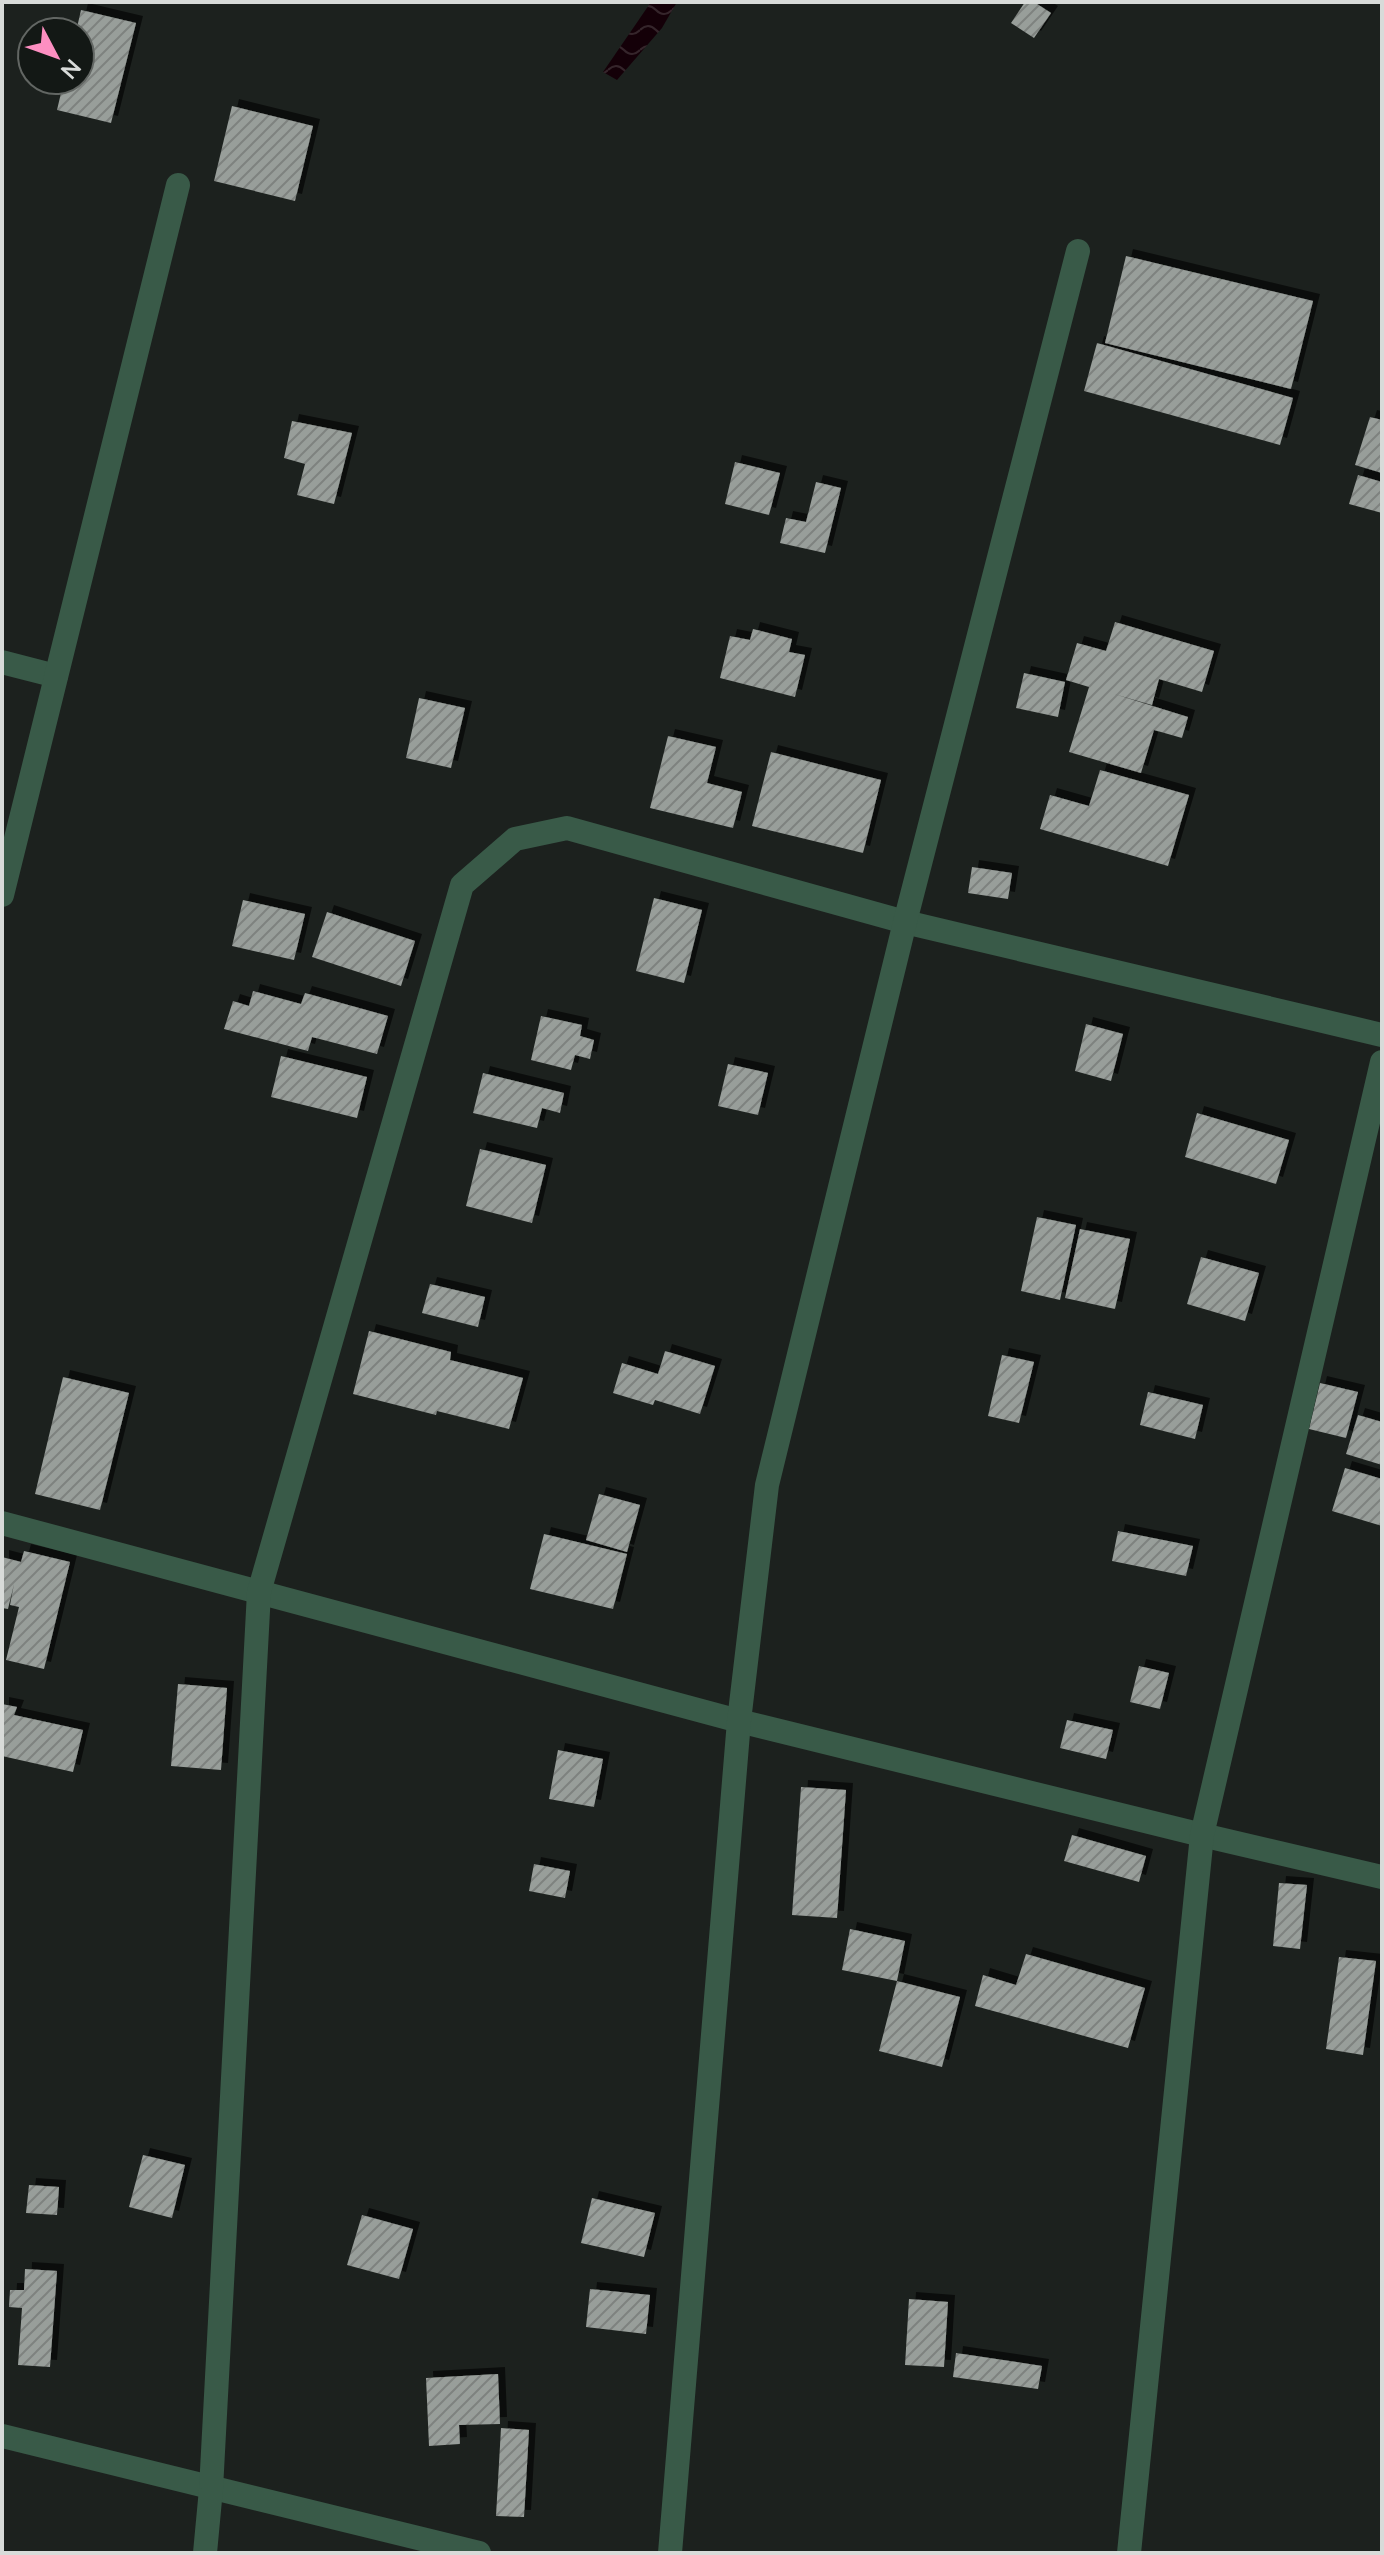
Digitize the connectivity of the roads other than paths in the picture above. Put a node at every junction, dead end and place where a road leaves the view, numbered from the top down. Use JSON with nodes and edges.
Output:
{"nodes":[{"id":1,"x":178,"y":185,"type":"dead end"},
{"id":2,"x":1078,"y":251,"type":"dead end"},
{"id":3,"x":2,"y":662,"type":"edge"},
{"id":4,"x":56,"y":676,"type":"junction"},
{"id":5,"x":2,"y":895,"type":"edge"},
{"id":6,"x":905,"y":922,"type":"junction"},
{"id":7,"x":1382,"y":1035,"type":"edge"},
{"id":8,"x":1382,"y":1062,"type":"edge"},
{"id":9,"x":2,"y":1523,"type":"edge"},
{"id":10,"x":259,"y":1592,"type":"junction"},
{"id":11,"x":739,"y":1721,"type":"junction"},
{"id":12,"x":1202,"y":1835,"type":"junction"},
{"id":13,"x":1382,"y":1877,"type":"edge"},
{"id":14,"x":2,"y":2436,"type":"edge"},
{"id":15,"x":211,"y":2489,"type":"junction"},
{"id":16,"x":205,"y":2553,"type":"edge"},
{"id":17,"x":479,"y":2553,"type":"edge"},
{"id":18,"x":670,"y":2553,"type":"edge"},
{"id":19,"x":1129,"y":2553,"type":"edge"}],
"edges":[{"from":1,"to":4,"type":"street"},
{"from":2,"to":6,"type":"street"},
{"from":3,"to":4,"type":"street"},
{"from":4,"to":5,"type":"street"},
{"from":6,"to":7,"type":"street"},
{"from":6,"to":10,"type":"street"},
{"from":6,"to":11,"type":"street"},
{"from":8,"to":12,"type":"street"},
{"from":9,"to":10,"type":"street"},
{"from":10,"to":11,"type":"street"},
{"from":10,"to":15,"type":"street"},
{"from":11,"to":12,"type":"street"},
{"from":11,"to":18,"type":"street"},
{"from":12,"to":13,"type":"street"},
{"from":12,"to":19,"type":"street"},
{"from":14,"to":15,"type":"street"},
{"from":15,"to":16,"type":"street"},
{"from":15,"to":17,"type":"street"}]}
